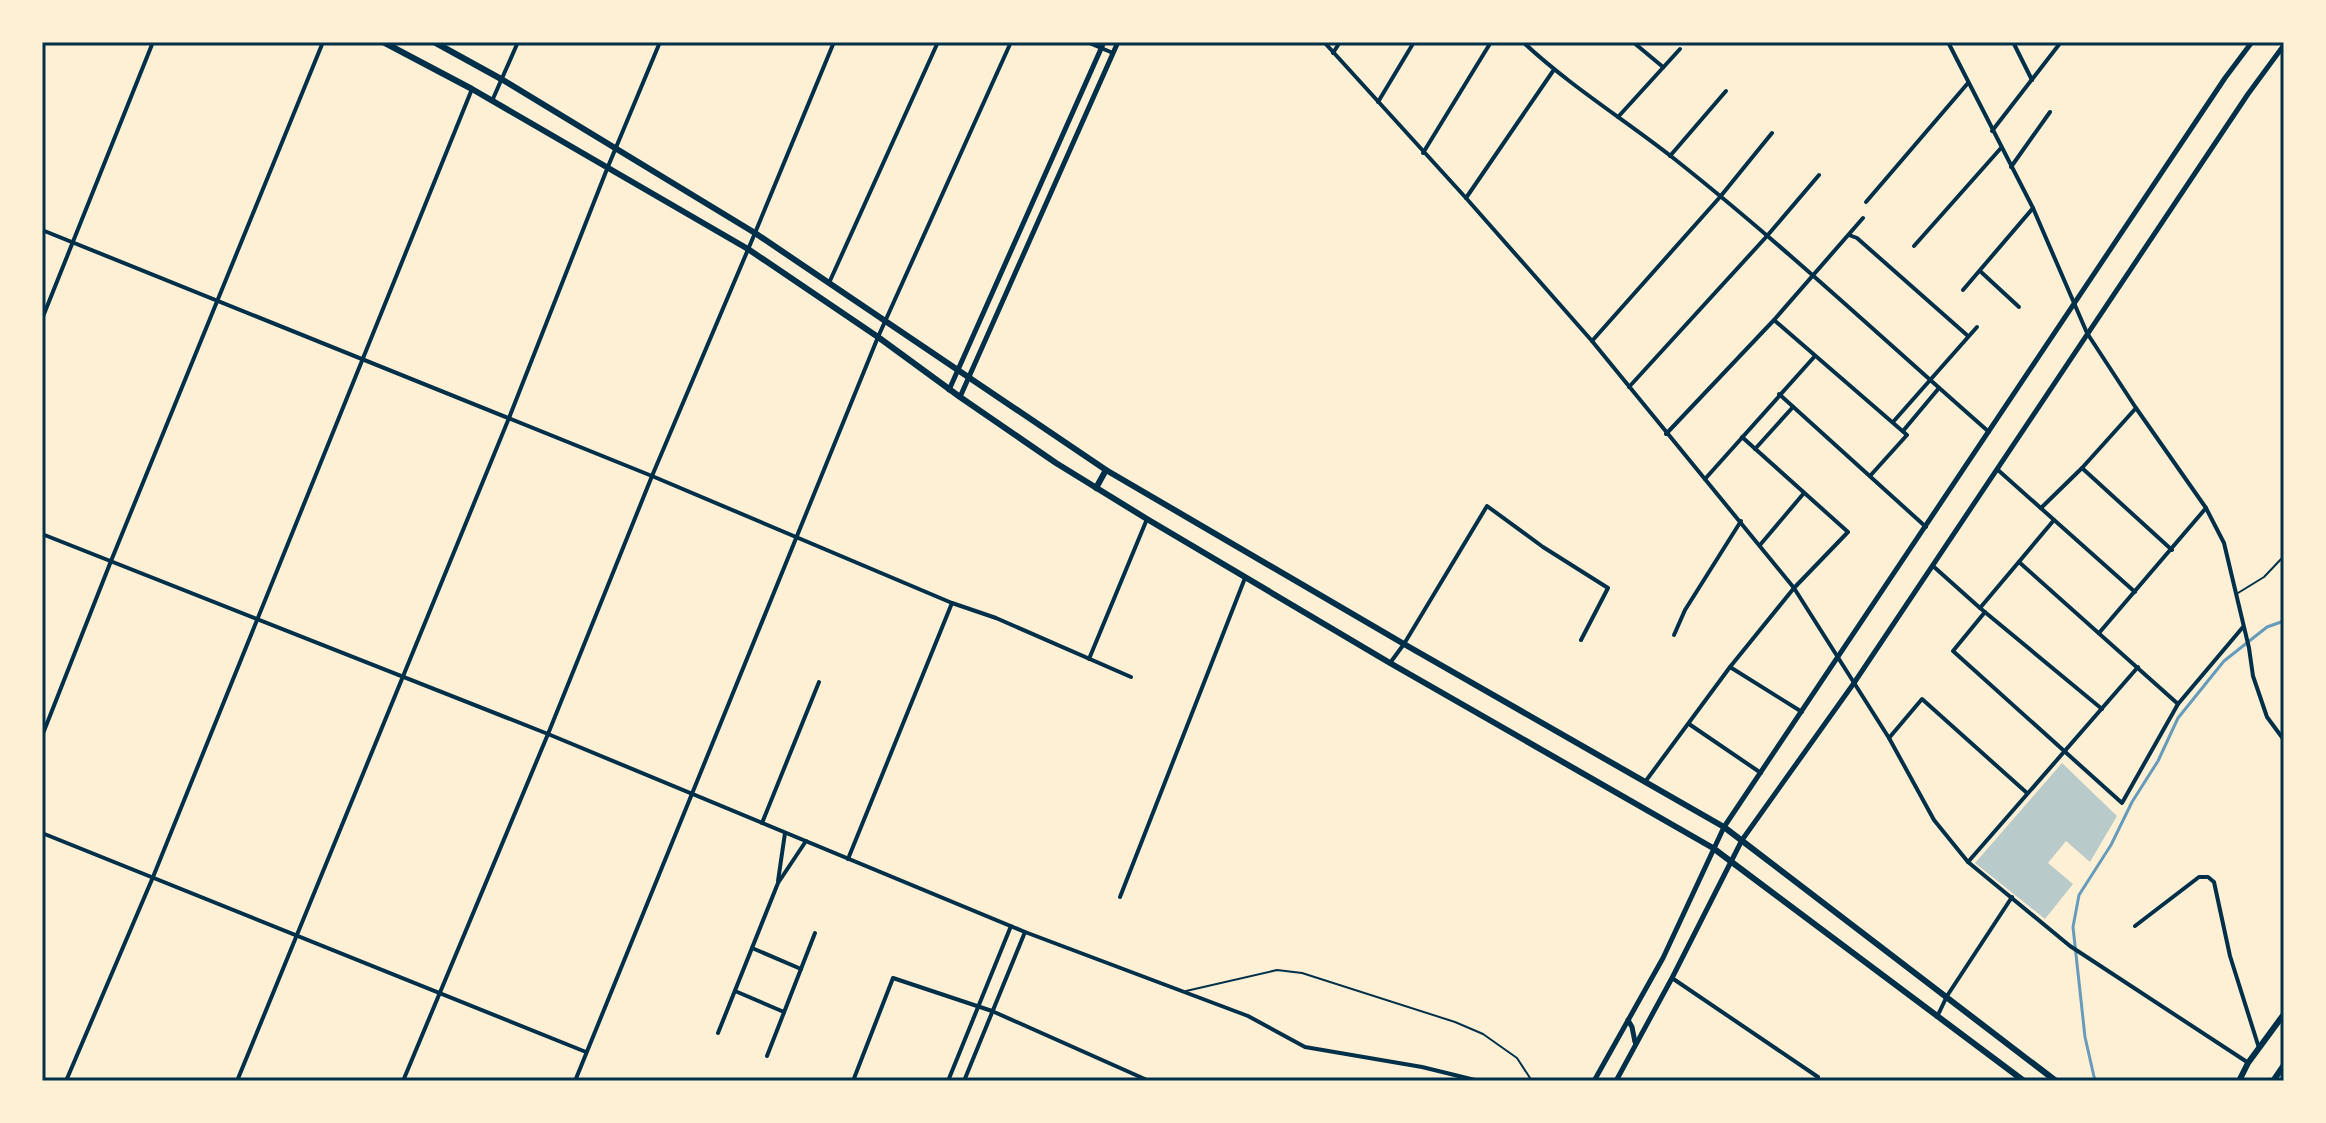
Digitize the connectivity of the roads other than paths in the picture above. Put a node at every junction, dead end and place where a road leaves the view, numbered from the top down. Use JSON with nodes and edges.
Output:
{"nodes":[{"id":1,"x":153,"y":42,"type":"edge"},
{"id":2,"x":323,"y":42,"type":"edge"},
{"id":3,"x":383,"y":42,"type":"edge"},
{"id":4,"x":434,"y":42,"type":"edge"},
{"id":5,"x":518,"y":42,"type":"edge"},
{"id":6,"x":660,"y":42,"type":"edge"},
{"id":7,"x":834,"y":42,"type":"edge"},
{"id":8,"x":938,"y":42,"type":"edge"},
{"id":9,"x":1011,"y":42,"type":"edge"},
{"id":10,"x":1087,"y":42,"type":"edge"},
{"id":11,"x":1118,"y":42,"type":"edge"},
{"id":12,"x":1324,"y":42,"type":"edge"},
{"id":13,"x":1340,"y":42,"type":"edge"},
{"id":14,"x":1414,"y":42,"type":"edge"},
{"id":15,"x":1491,"y":42,"type":"edge"},
{"id":16,"x":1523,"y":42,"type":"edge"},
{"id":17,"x":1633,"y":42,"type":"edge"},
{"id":18,"x":1948,"y":42,"type":"edge"},
{"id":19,"x":2013,"y":42,"type":"edge"},
{"id":20,"x":2061,"y":42,"type":"edge"},
{"id":21,"x":2252,"y":42,"type":"edge"},
{"id":22,"x":1103,"y":45,"type":"edge"},
{"id":23,"x":2284,"y":45,"type":"edge"},
{"id":24,"x":1680,"y":49,"type":"dead end"},
{"id":25,"x":1113,"y":53,"type":"junction"},
{"id":26,"x":1333,"y":53,"type":"junction"},
{"id":27,"x":1663,"y":67,"type":"junction"},
{"id":28,"x":1554,"y":71,"type":"junction"},
{"id":29,"x":503,"y":80,"type":"junction"},
{"id":30,"x":2032,"y":80,"type":"junction"},
{"id":31,"x":1968,"y":83,"type":"junction"},
{"id":32,"x":472,"y":89,"type":"junction"},
{"id":33,"x":1726,"y":91,"type":"dead end"},
{"id":34,"x":492,"y":101,"type":"junction"},
{"id":35,"x":1378,"y":102,"type":"junction"},
{"id":36,"x":2050,"y":112,"type":"dead end"},
{"id":37,"x":1618,"y":117,"type":"junction"},
{"id":38,"x":1992,"y":131,"type":"junction"},
{"id":39,"x":1772,"y":133,"type":"dead end"},
{"id":40,"x":617,"y":148,"type":"junction"},
{"id":41,"x":2001,"y":148,"type":"junction"},
{"id":42,"x":1423,"y":153,"type":"junction"},
{"id":43,"x":1670,"y":156,"type":"junction"},
{"id":44,"x":2011,"y":167,"type":"junction"},
{"id":45,"x":607,"y":169,"type":"junction"},
{"id":46,"x":1819,"y":175,"type":"dead end"},
{"id":47,"x":1720,"y":197,"type":"junction"},
{"id":48,"x":1466,"y":198,"type":"junction"},
{"id":49,"x":1866,"y":202,"type":"dead end"},
{"id":50,"x":2033,"y":208,"type":"junction"},
{"id":51,"x":1863,"y":218,"type":"dead end"},
{"id":52,"x":42,"y":230,"type":"edge"},
{"id":53,"x":755,"y":233,"type":"junction"},
{"id":54,"x":1849,"y":235,"type":"junction"},
{"id":55,"x":1767,"y":236,"type":"junction"},
{"id":56,"x":73,"y":243,"type":"junction"},
{"id":57,"x":1914,"y":246,"type":"dead end"},
{"id":58,"x":748,"y":249,"type":"junction"},
{"id":59,"x":1979,"y":270,"type":"junction"},
{"id":60,"x":1813,"y":275,"type":"junction"},
{"id":61,"x":829,"y":283,"type":"junction"},
{"id":62,"x":1963,"y":290,"type":"dead end"},
{"id":63,"x":217,"y":300,"type":"junction"},
{"id":64,"x":2074,"y":304,"type":"junction"},
{"id":65,"x":2019,"y":307,"type":"dead end"},
{"id":66,"x":42,"y":319,"type":"edge"},
{"id":67,"x":886,"y":320,"type":"junction"},
{"id":68,"x":1774,"y":320,"type":"junction"},
{"id":69,"x":1977,"y":327,"type":"dead end"},
{"id":70,"x":2087,"y":333,"type":"junction"},
{"id":71,"x":1968,"y":336,"type":"junction"},
{"id":72,"x":878,"y":337,"type":"junction"},
{"id":73,"x":1592,"y":341,"type":"junction"},
{"id":74,"x":1815,"y":356,"type":"junction"},
{"id":75,"x":364,"y":359,"type":"junction"},
{"id":76,"x":959,"y":369,"type":"junction"},
{"id":77,"x":970,"y":377,"type":"junction"},
{"id":78,"x":1931,"y":381,"type":"junction"},
{"id":79,"x":1629,"y":387,"type":"junction"},
{"id":80,"x":1939,"y":388,"type":"junction"},
{"id":81,"x":949,"y":390,"type":"junction"},
{"id":82,"x":1779,"y":394,"type":"junction"},
{"id":83,"x":960,"y":397,"type":"junction"},
{"id":84,"x":1793,"y":407,"type":"junction"},
{"id":85,"x":2136,"y":408,"type":"junction"},
{"id":86,"x":509,"y":418,"type":"junction"},
{"id":87,"x":1893,"y":422,"type":"junction"},
{"id":88,"x":1989,"y":432,"type":"junction"},
{"id":89,"x":1905,"y":433,"type":"junction"},
{"id":90,"x":1666,"y":434,"type":"junction"},
{"id":91,"x":1742,"y":437,"type":"junction"},
{"id":92,"x":1755,"y":449,"type":"junction"},
{"id":93,"x":2082,"y":468,"type":"junction"},
{"id":94,"x":1106,"y":470,"type":"junction"},
{"id":95,"x":1998,"y":470,"type":"junction"},
{"id":96,"x":652,"y":476,"type":"junction"},
{"id":97,"x":1870,"y":476,"type":"junction"},
{"id":98,"x":1705,"y":480,"type":"junction"},
{"id":99,"x":1096,"y":488,"type":"junction"},
{"id":100,"x":1804,"y":493,"type":"junction"},
{"id":101,"x":2206,"y":508,"type":"junction"},
{"id":102,"x":2041,"y":509,"type":"junction"},
{"id":103,"x":1147,"y":519,"type":"junction"},
{"id":104,"x":2054,"y":520,"type":"junction"},
{"id":105,"x":1741,"y":521,"type":"junction"},
{"id":106,"x":1926,"y":527,"type":"junction"},
{"id":107,"x":42,"y":534,"type":"edge"},
{"id":108,"x":796,"y":538,"type":"junction"},
{"id":109,"x":1760,"y":545,"type":"junction"},
{"id":110,"x":2172,"y":550,"type":"junction"},
{"id":111,"x":2284,"y":556,"type":"edge"},
{"id":112,"x":111,"y":561,"type":"junction"},
{"id":113,"x":2019,"y":562,"type":"junction"},
{"id":114,"x":1933,"y":565,"type":"junction"},
{"id":115,"x":1245,"y":578,"type":"junction"},
{"id":116,"x":1794,"y":588,"type":"junction"},
{"id":117,"x":2135,"y":592,"type":"junction"},
{"id":118,"x":2237,"y":594,"type":"junction"},
{"id":119,"x":952,"y":603,"type":"junction"},
{"id":120,"x":1980,"y":608,"type":"junction"},
{"id":121,"x":1985,"y":612,"type":"junction"},
{"id":122,"x":256,"y":619,"type":"junction"},
{"id":123,"x":2243,"y":627,"type":"junction"},
{"id":124,"x":2099,"y":633,"type":"junction"},
{"id":125,"x":1674,"y":635,"type":"dead end"},
{"id":126,"x":1581,"y":640,"type":"dead end"},
{"id":127,"x":1404,"y":644,"type":"junction"},
{"id":128,"x":1837,"y":658,"type":"junction"},
{"id":129,"x":1089,"y":659,"type":"junction"},
{"id":130,"x":1390,"y":663,"type":"junction"},
{"id":131,"x":1730,"y":667,"type":"junction"},
{"id":132,"x":2138,"y":667,"type":"junction"},
{"id":133,"x":402,"y":676,"type":"junction"},
{"id":134,"x":1131,"y":677,"type":"dead end"},
{"id":135,"x":819,"y":682,"type":"dead end"},
{"id":136,"x":1854,"y":683,"type":"junction"},
{"id":137,"x":2178,"y":704,"type":"junction"},
{"id":138,"x":2102,"y":709,"type":"junction"},
{"id":139,"x":1802,"y":712,"type":"junction"},
{"id":140,"x":1689,"y":724,"type":"junction"},
{"id":141,"x":548,"y":734,"type":"junction"},
{"id":142,"x":42,"y":736,"type":"edge"},
{"id":143,"x":1889,"y":738,"type":"junction"},
{"id":144,"x":2284,"y":740,"type":"edge"},
{"id":145,"x":2065,"y":750,"type":"junction"},
{"id":146,"x":1761,"y":773,"type":"junction"},
{"id":147,"x":1645,"y":782,"type":"junction"},
{"id":148,"x":2027,"y":793,"type":"junction"},
{"id":149,"x":691,"y":794,"type":"junction"},
{"id":150,"x":762,"y":823,"type":"junction"},
{"id":151,"x":1724,"y":827,"type":"junction"},
{"id":152,"x":42,"y":833,"type":"edge"},
{"id":153,"x":785,"y":833,"type":"junction"},
{"id":154,"x":1742,"y":840,"type":"junction"},
{"id":155,"x":806,"y":841,"type":"junction"},
{"id":156,"x":1713,"y":848,"type":"junction"},
{"id":157,"x":848,"y":859,"type":"junction"},
{"id":158,"x":1731,"y":861,"type":"junction"},
{"id":159,"x":1968,"y":862,"type":"junction"},
{"id":160,"x":153,"y":877,"type":"junction"},
{"id":161,"x":778,"y":883,"type":"junction"},
{"id":162,"x":1120,"y":897,"type":"dead end"},
{"id":163,"x":2012,"y":897,"type":"junction"},
{"id":164,"x":1011,"y":926,"type":"junction"},
{"id":165,"x":2135,"y":926,"type":"dead end"},
{"id":166,"x":1025,"y":932,"type":"junction"},
{"id":167,"x":815,"y":933,"type":"dead end"},
{"id":168,"x":296,"y":934,"type":"junction"},
{"id":169,"x":752,"y":948,"type":"junction"},
{"id":170,"x":801,"y":969,"type":"junction"},
{"id":171,"x":1672,"y":978,"type":"junction"},
{"id":172,"x":735,"y":991,"type":"junction"},
{"id":173,"x":1185,"y":992,"type":"junction"},
{"id":174,"x":438,"y":994,"type":"junction"},
{"id":175,"x":1947,"y":996,"type":"junction"},
{"id":176,"x":978,"y":1006,"type":"junction"},
{"id":177,"x":992,"y":1011,"type":"junction"},
{"id":178,"x":784,"y":1012,"type":"junction"},
{"id":179,"x":2284,"y":1014,"type":"edge"},
{"id":180,"x":1937,"y":1017,"type":"junction"},
{"id":181,"x":1628,"y":1020,"type":"junction"},
{"id":182,"x":718,"y":1033,"type":"dead end"},
{"id":183,"x":1635,"y":1043,"type":"junction"},
{"id":184,"x":2259,"y":1048,"type":"junction"},
{"id":185,"x":586,"y":1052,"type":"junction"},
{"id":186,"x":767,"y":1056,"type":"dead end"},
{"id":187,"x":2248,"y":1063,"type":"junction"},
{"id":188,"x":2284,"y":1065,"type":"edge"},
{"id":189,"x":1818,"y":1077,"type":"dead end"},
{"id":190,"x":1147,"y":1080,"type":"edge"},
{"id":191,"x":66,"y":1081,"type":"edge"},
{"id":192,"x":237,"y":1081,"type":"edge"},
{"id":193,"x":403,"y":1081,"type":"edge"},
{"id":194,"x":575,"y":1081,"type":"edge"},
{"id":195,"x":853,"y":1081,"type":"edge"},
{"id":196,"x":948,"y":1081,"type":"edge"},
{"id":197,"x":964,"y":1081,"type":"edge"},
{"id":198,"x":1479,"y":1081,"type":"edge"},
{"id":199,"x":1532,"y":1081,"type":"edge"},
{"id":200,"x":1594,"y":1081,"type":"edge"},
{"id":201,"x":1616,"y":1081,"type":"edge"},
{"id":202,"x":2024,"y":1081,"type":"edge"},
{"id":203,"x":2056,"y":1081,"type":"edge"},
{"id":204,"x":2239,"y":1081,"type":"edge"},
{"id":205,"x":2249,"y":1081,"type":"edge"},
{"id":206,"x":2263,"y":1081,"type":"edge"},
{"id":207,"x":2273,"y":1081,"type":"edge"}],
"edges":[{"from":1,"to":56,"type":"street"},
{"from":2,"to":63,"type":"street"},
{"from":3,"to":32,"type":"main road"},
{"from":4,"to":29,"type":"main road"},
{"from":5,"to":29,"type":"street"},
{"from":6,"to":40,"type":"street"},
{"from":7,"to":53,"type":"street"},
{"from":8,"to":61,"type":"street"},
{"from":9,"to":67,"type":"street"},
{"from":10,"to":22,"type":"street"},
{"from":11,"to":25,"type":"street"},
{"from":12,"to":26,"type":"street"},
{"from":13,"to":26,"type":"street"},
{"from":14,"to":35,"type":"street"},
{"from":15,"to":42,"type":"street"},
{"from":16,"to":28,"type":"street"},
{"from":17,"to":27,"type":"street"},
{"from":18,"to":31,"type":"street"},
{"from":19,"to":30,"type":"street"},
{"from":20,"to":30,"type":"street"},
{"from":21,"to":64,"type":"street"},
{"from":22,"to":25,"type":"street"},
{"from":22,"to":76,"type":"street"},
{"from":23,"to":70,"type":"street"},
{"from":24,"to":27,"type":"street"},
{"from":25,"to":77,"type":"street"},
{"from":26,"to":35,"type":"street"},
{"from":27,"to":37,"type":"street"},
{"from":28,"to":37,"type":"street"},
{"from":28,"to":48,"type":"street"},
{"from":29,"to":34,"type":"street"},
{"from":29,"to":40,"type":"main road"},
{"from":30,"to":38,"type":"street"},
{"from":31,"to":38,"type":"street"},
{"from":31,"to":49,"type":"street"},
{"from":32,"to":34,"type":"main road"},
{"from":32,"to":75,"type":"street"},
{"from":33,"to":43,"type":"street"},
{"from":34,"to":45,"type":"main road"},
{"from":35,"to":42,"type":"street"},
{"from":36,"to":44,"type":"street"},
{"from":37,"to":43,"type":"street"},
{"from":38,"to":41,"type":"street"},
{"from":39,"to":47,"type":"street"},
{"from":40,"to":45,"type":"street"},
{"from":40,"to":53,"type":"main road"},
{"from":41,"to":44,"type":"street"},
{"from":41,"to":57,"type":"street"},
{"from":42,"to":48,"type":"street"},
{"from":43,"to":47,"type":"street"},
{"from":44,"to":50,"type":"street"},
{"from":45,"to":58,"type":"main road"},
{"from":45,"to":86,"type":"street"},
{"from":46,"to":55,"type":"street"},
{"from":47,"to":55,"type":"street"},
{"from":47,"to":73,"type":"street"},
{"from":48,"to":73,"type":"street"},
{"from":50,"to":59,"type":"street"},
{"from":50,"to":64,"type":"street"},
{"from":51,"to":54,"type":"street"},
{"from":52,"to":56,"type":"street"},
{"from":53,"to":58,"type":"street"},
{"from":53,"to":61,"type":"main road"},
{"from":54,"to":60,"type":"street"},
{"from":54,"to":71,"type":"street"},
{"from":55,"to":60,"type":"street"},
{"from":55,"to":79,"type":"street"},
{"from":56,"to":63,"type":"street"},
{"from":56,"to":66,"type":"street"},
{"from":58,"to":72,"type":"main road"},
{"from":58,"to":96,"type":"street"},
{"from":59,"to":62,"type":"street"},
{"from":59,"to":65,"type":"street"},
{"from":60,"to":68,"type":"street"},
{"from":60,"to":78,"type":"street"},
{"from":61,"to":67,"type":"main road"},
{"from":63,"to":75,"type":"street"},
{"from":63,"to":112,"type":"street"},
{"from":64,"to":70,"type":"street"},
{"from":64,"to":88,"type":"street"},
{"from":67,"to":72,"type":"street"},
{"from":67,"to":76,"type":"main road"},
{"from":68,"to":74,"type":"street"},
{"from":68,"to":90,"type":"street"},
{"from":69,"to":71,"type":"street"},
{"from":70,"to":85,"type":"street"},
{"from":70,"to":95,"type":"street"},
{"from":71,"to":78,"type":"street"},
{"from":72,"to":81,"type":"main road"},
{"from":72,"to":108,"type":"street"},
{"from":73,"to":79,"type":"street"},
{"from":74,"to":82,"type":"street"},
{"from":74,"to":87,"type":"street"},
{"from":75,"to":86,"type":"street"},
{"from":75,"to":122,"type":"street"},
{"from":76,"to":77,"type":"main road"},
{"from":76,"to":81,"type":"street"},
{"from":77,"to":83,"type":"street"},
{"from":77,"to":94,"type":"main road"},
{"from":78,"to":80,"type":"street"},
{"from":78,"to":87,"type":"street"},
{"from":79,"to":90,"type":"street"},
{"from":80,"to":88,"type":"street"},
{"from":80,"to":89,"type":"street"},
{"from":81,"to":83,"type":"main road"},
{"from":82,"to":84,"type":"street"},
{"from":82,"to":91,"type":"street"},
{"from":83,"to":99,"type":"main road"},
{"from":84,"to":92,"type":"street"},
{"from":84,"to":97,"type":"street"},
{"from":85,"to":93,"type":"street"},
{"from":85,"to":101,"type":"street"},
{"from":86,"to":96,"type":"street"},
{"from":86,"to":133,"type":"street"},
{"from":87,"to":89,"type":"street"},
{"from":88,"to":106,"type":"street"},
{"from":89,"to":97,"type":"street"},
{"from":90,"to":98,"type":"street"},
{"from":91,"to":92,"type":"street"},
{"from":91,"to":98,"type":"street"},
{"from":92,"to":100,"type":"street"},
{"from":93,"to":102,"type":"street"},
{"from":93,"to":110,"type":"street"},
{"from":94,"to":99,"type":"main road"},
{"from":94,"to":127,"type":"main road"},
{"from":95,"to":102,"type":"street"},
{"from":95,"to":114,"type":"street"},
{"from":96,"to":108,"type":"street"},
{"from":96,"to":141,"type":"street"},
{"from":97,"to":106,"type":"street"},
{"from":98,"to":105,"type":"street"},
{"from":99,"to":103,"type":"main road"},
{"from":100,"to":109,"type":"street"},
{"from":100,"to":116,"type":"street"},
{"from":101,"to":110,"type":"street"},
{"from":101,"to":118,"type":"street"},
{"from":102,"to":104,"type":"street"},
{"from":103,"to":115,"type":"main road"},
{"from":103,"to":129,"type":"street"},
{"from":104,"to":113,"type":"street"},
{"from":104,"to":117,"type":"street"},
{"from":105,"to":109,"type":"street"},
{"from":105,"to":125,"type":"street"},
{"from":106,"to":128,"type":"street"},
{"from":107,"to":112,"type":"street"},
{"from":108,"to":119,"type":"street"},
{"from":108,"to":149,"type":"street"},
{"from":109,"to":116,"type":"street"},
{"from":110,"to":117,"type":"street"},
{"from":111,"to":118,"type":"lane"},
{"from":112,"to":122,"type":"street"},
{"from":112,"to":142,"type":"street"},
{"from":113,"to":120,"type":"street"},
{"from":113,"to":124,"type":"street"},
{"from":114,"to":120,"type":"street"},
{"from":114,"to":136,"type":"street"},
{"from":115,"to":130,"type":"main road"},
{"from":115,"to":162,"type":"street"},
{"from":116,"to":128,"type":"street"},
{"from":116,"to":131,"type":"street"},
{"from":117,"to":124,"type":"street"},
{"from":118,"to":123,"type":"street"},
{"from":119,"to":129,"type":"street"},
{"from":119,"to":157,"type":"street"},
{"from":120,"to":121,"type":"street"},
{"from":121,"to":138,"type":"street"},
{"from":121,"to":145,"type":"street"},
{"from":122,"to":133,"type":"street"},
{"from":122,"to":160,"type":"street"},
{"from":123,"to":137,"type":"street"},
{"from":123,"to":144,"type":"street"},
{"from":124,"to":132,"type":"street"},
{"from":126,"to":127,"type":"street"},
{"from":127,"to":130,"type":"street"},
{"from":127,"to":147,"type":"main road"},
{"from":128,"to":136,"type":"street"},
{"from":128,"to":139,"type":"street"},
{"from":129,"to":134,"type":"street"},
{"from":130,"to":156,"type":"main road"},
{"from":131,"to":139,"type":"street"},
{"from":131,"to":140,"type":"street"},
{"from":132,"to":137,"type":"street"},
{"from":132,"to":138,"type":"street"},
{"from":133,"to":141,"type":"street"},
{"from":133,"to":168,"type":"street"},
{"from":135,"to":150,"type":"street"},
{"from":136,"to":143,"type":"street"},
{"from":136,"to":154,"type":"street"},
{"from":137,"to":145,"type":"street"},
{"from":138,"to":145,"type":"street"},
{"from":139,"to":146,"type":"street"},
{"from":140,"to":146,"type":"street"},
{"from":140,"to":147,"type":"street"},
{"from":141,"to":149,"type":"street"},
{"from":141,"to":174,"type":"street"},
{"from":143,"to":148,"type":"street"},
{"from":143,"to":159,"type":"street"},
{"from":145,"to":148,"type":"street"},
{"from":146,"to":151,"type":"street"},
{"from":147,"to":151,"type":"main road"},
{"from":148,"to":159,"type":"street"},
{"from":149,"to":150,"type":"street"},
{"from":149,"to":185,"type":"street"},
{"from":150,"to":153,"type":"street"},
{"from":151,"to":154,"type":"main road"},
{"from":151,"to":156,"type":"street"},
{"from":152,"to":160,"type":"street"},
{"from":153,"to":155,"type":"street"},
{"from":153,"to":161,"type":"street"},
{"from":154,"to":158,"type":"street"},
{"from":154,"to":175,"type":"main road"},
{"from":155,"to":157,"type":"street"},
{"from":155,"to":161,"type":"street"},
{"from":156,"to":158,"type":"main road"},
{"from":156,"to":181,"type":"street"},
{"from":157,"to":164,"type":"street"},
{"from":158,"to":171,"type":"street"},
{"from":158,"to":180,"type":"main road"},
{"from":159,"to":163,"type":"street"},
{"from":160,"to":168,"type":"street"},
{"from":160,"to":191,"type":"street"},
{"from":161,"to":169,"type":"street"},
{"from":163,"to":175,"type":"street"},
{"from":163,"to":187,"type":"street"},
{"from":164,"to":166,"type":"street"},
{"from":164,"to":176,"type":"street"},
{"from":165,"to":184,"type":"street"},
{"from":166,"to":173,"type":"street"},
{"from":166,"to":177,"type":"street"},
{"from":167,"to":170,"type":"street"},
{"from":168,"to":174,"type":"street"},
{"from":168,"to":192,"type":"street"},
{"from":169,"to":170,"type":"street"},
{"from":169,"to":172,"type":"street"},
{"from":170,"to":178,"type":"street"},
{"from":171,"to":183,"type":"street"},
{"from":171,"to":189,"type":"street"},
{"from":172,"to":178,"type":"street"},
{"from":172,"to":182,"type":"street"},
{"from":173,"to":198,"type":"street"},
{"from":173,"to":199,"type":"lane"},
{"from":174,"to":185,"type":"street"},
{"from":174,"to":193,"type":"street"},
{"from":175,"to":180,"type":"street"},
{"from":175,"to":203,"type":"main road"},
{"from":176,"to":177,"type":"street"},
{"from":176,"to":195,"type":"street"},
{"from":176,"to":196,"type":"street"},
{"from":177,"to":190,"type":"street"},
{"from":177,"to":197,"type":"street"},
{"from":178,"to":186,"type":"street"},
{"from":179,"to":184,"type":"main road"},
{"from":180,"to":202,"type":"main road"},
{"from":181,"to":183,"type":"street"},
{"from":181,"to":200,"type":"street"},
{"from":183,"to":201,"type":"street"},
{"from":184,"to":187,"type":"main road"},
{"from":185,"to":194,"type":"street"},
{"from":187,"to":204,"type":"main road"},
{"from":188,"to":207,"type":"main road"},
{"from":205,"to":206,"type":"street"}]}
